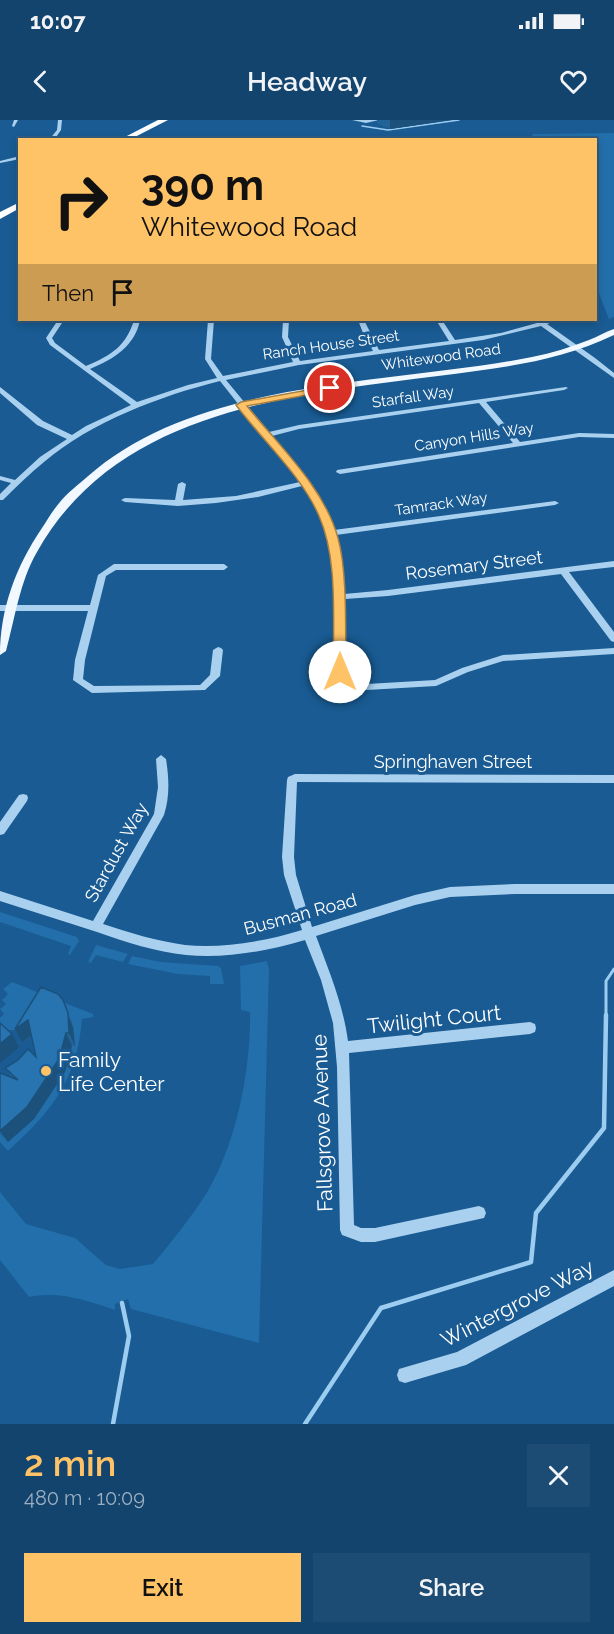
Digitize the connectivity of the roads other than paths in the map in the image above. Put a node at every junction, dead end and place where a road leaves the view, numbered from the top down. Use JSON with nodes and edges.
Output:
{"nodes":[{"id":1,"x":16,"y":120,"type":"edge"},
{"id":2,"x":60,"y":120,"type":"edge"},
{"id":3,"x":155,"y":120,"type":"edge"},
{"id":4,"x":354,"y":120,"type":"edge"},
{"id":5,"x":377,"y":120,"type":"edge"},
{"id":6,"x":167,"y":122,"type":"edge"},
{"id":7,"x":14,"y":126,"type":"dead end"},
{"id":8,"x":53,"y":138,"type":"edge"},
{"id":9,"x":124,"y":138,"type":"edge"},
{"id":10,"x":126,"y":138,"type":"edge"},
{"id":11,"x":139,"y":138,"type":"edge"},
{"id":12,"x":18,"y":158,"type":"edge"},
{"id":13,"x":0,"y":162,"type":"edge"},
{"id":14,"x":18,"y":195,"type":"edge"},
{"id":15,"x":18,"y":205,"type":"edge"},
{"id":16,"x":0,"y":206,"type":"edge"},
{"id":17,"x":0,"y":216,"type":"edge"},
{"id":18,"x":60,"y":321,"type":"edge"},
{"id":19,"x":137,"y":321,"type":"edge"},
{"id":20,"x":211,"y":321,"type":"edge"},
{"id":21,"x":286,"y":321,"type":"edge"},
{"id":22,"x":361,"y":321,"type":"edge"},
{"id":23,"x":440,"y":321,"type":"edge"},
{"id":24,"x":550,"y":321,"type":"edge"},
{"id":25,"x":542,"y":324,"type":"junction"},
{"id":26,"x":614,"y":332,"type":"edge"},
{"id":27,"x":453,"y":342,"type":"junction"},
{"id":28,"x":577,"y":348,"type":"junction"},
{"id":29,"x":377,"y":352,"type":"junction"},
{"id":30,"x":297,"y":363,"type":"junction"},
{"id":31,"x":86,"y":368,"type":"junction"},
{"id":32,"x":614,"y":376,"type":"edge"},
{"id":33,"x":219,"y":377,"type":"junction"},
{"id":34,"x":564,"y":388,"type":"dead end"},
{"id":35,"x":0,"y":389,"type":"edge"},
{"id":36,"x":481,"y":400,"type":"junction"},
{"id":37,"x":136,"y":405,"type":"junction"},
{"id":38,"x":241,"y":405,"type":"junction"},
{"id":39,"x":266,"y":435,"type":"junction"},
{"id":40,"x":614,"y":436,"type":"edge"},
{"id":41,"x":72,"y":438,"type":"junction"},
{"id":42,"x":517,"y":444,"type":"junction"},
{"id":43,"x":340,"y":472,"type":"dead end"},
{"id":44,"x":0,"y":478,"type":"edge"},
{"id":45,"x":15,"y":482,"type":"junction"},
{"id":46,"x":304,"y":483,"type":"junction"},
{"id":47,"x":182,"y":484,"type":"dead end"},
{"id":48,"x":0,"y":498,"type":"edge"},
{"id":49,"x":125,"y":500,"type":"dead end"},
{"id":50,"x":555,"y":503,"type":"dead end"},
{"id":51,"x":178,"y":504,"type":"junction"},
{"id":52,"x":330,"y":533,"type":"junction"},
{"id":53,"x":614,"y":564,"type":"edge"},
{"id":54,"x":224,"y":567,"type":"dead end"},
{"id":55,"x":563,"y":570,"type":"junction"},
{"id":56,"x":338,"y":597,"type":"junction"},
{"id":57,"x":6,"y":608,"type":"edge"},
{"id":58,"x":93,"y":608,"type":"junction"},
{"id":59,"x":614,"y":639,"type":"edge"},
{"id":60,"x":218,"y":650,"type":"dead end"},
{"id":61,"x":0,"y":651,"type":"edge"},
{"id":62,"x":614,"y":651,"type":"edge"},
{"id":63,"x":161,"y":759,"type":"dead end"},
{"id":64,"x":614,"y":779,"type":"edge"},
{"id":65,"x":292,"y":780,"type":"joint"},
{"id":66,"x":22,"y":798,"type":"dead end"},
{"id":67,"x":0,"y":831,"type":"edge"},
{"id":68,"x":614,"y":889,"type":"edge"},
{"id":69,"x":0,"y":896,"type":"edge"},
{"id":70,"x":96,"y":926,"type":"junction"},
{"id":71,"x":309,"y":935,"type":"junction"},
{"id":72,"x":530,"y":1028,"type":"dead end"},
{"id":73,"x":342,"y":1048,"type":"junction"},
{"id":74,"x":479,"y":1213,"type":"dead end"},
{"id":75,"x":614,"y":1278,"type":"edge"},
{"id":76,"x":405,"y":1375,"type":"dead end"}],
"edges":[{"from":1,"to":7,"type":"street"},
{"from":2,"to":8,"type":"street"},
{"from":3,"to":9,"type":"highway"},
{"from":4,"to":5,"type":"street"},
{"from":6,"to":10,"type":"highway"},
{"from":6,"to":11,"type":"highway"},
{"from":12,"to":13,"type":"street"},
{"from":14,"to":16,"type":"highway"},
{"from":15,"to":17,"type":"highway"},
{"from":18,"to":31,"type":"street"},
{"from":19,"to":31,"type":"street"},
{"from":20,"to":33,"type":"street"},
{"from":21,"to":30,"type":"street"},
{"from":22,"to":29,"type":"street"},
{"from":23,"to":27,"type":"street"},
{"from":24,"to":25,"type":"street","name":"Ranch House Street"},
{"from":25,"to":27,"type":"street","name":"Ranch House Street"},
{"from":25,"to":28,"type":"street"},
{"from":26,"to":28,"type":"main road","name":"Whitewood Road"},
{"from":27,"to":29,"type":"street","name":"Ranch House Street"},
{"from":28,"to":32,"type":"street"},
{"from":28,"to":38,"type":"main road","name":"Whitewood Road"},
{"from":29,"to":30,"type":"street","name":"Ranch House Street"},
{"from":30,"to":33,"type":"street","name":"Ranch House Street"},
{"from":31,"to":37,"type":"street"},
{"from":33,"to":37,"type":"street","name":"Ranch House Street"},
{"from":33,"to":38,"type":"street"},
{"from":34,"to":36,"type":"street","name":"Starfall Way"},
{"from":35,"to":41,"type":"street"},
{"from":36,"to":39,"type":"street","name":"Starfall Way"},
{"from":36,"to":42,"type":"street"},
{"from":37,"to":41,"type":"street","name":"Ranch House Street"},
{"from":38,"to":39,"type":"street"},
{"from":38,"to":57,"type":"main road","name":"Whitewood Road"},
{"from":39,"to":46,"type":"street"},
{"from":40,"to":42,"type":"street","name":"Canyon Hills Way"},
{"from":41,"to":45,"type":"street","name":"Ranch House Street"},
{"from":42,"to":43,"type":"street","name":"Canyon Hills Way"},
{"from":44,"to":45,"type":"street"},
{"from":45,"to":48,"type":"street","name":"Ranch House Street"},
{"from":46,"to":51,"type":"street"},
{"from":46,"to":52,"type":"street"},
{"from":47,"to":51,"type":"street"},
{"from":49,"to":51,"type":"street"},
{"from":50,"to":52,"type":"street","name":"Tamrack Way"},
{"from":52,"to":56,"type":"street"},
{"from":53,"to":55,"type":"street","name":"Rosemary Street"},
{"from":54,"to":58,"type":"street"},
{"from":55,"to":56,"type":"street","name":"Rosemary Street"},
{"from":55,"to":59,"type":"street"},
{"from":56,"to":62,"type":"street"},
{"from":57,"to":58,"type":"street"},
{"from":57,"to":61,"type":"main road","name":"Whitewood Road"},
{"from":58,"to":60,"type":"street"},
{"from":63,"to":70,"type":"street","name":"Stardust Way"},
{"from":64,"to":65,"type":"street","name":"Springhaven Street"},
{"from":65,"to":71,"type":"street","name":"Fallsgrove Avenue"},
{"from":66,"to":67,"type":"street"},
{"from":68,"to":71,"type":"street","name":"Busman Road"},
{"from":69,"to":70,"type":"street","name":"Busman Road"},
{"from":70,"to":71,"type":"street","name":"Busman Road"},
{"from":71,"to":73,"type":"street","name":"Fallsgrove Avenue"},
{"from":72,"to":73,"type":"street","name":"Twilight Court"},
{"from":73,"to":74,"type":"street","name":"Fallsgrove Avenue"},
{"from":75,"to":76,"type":"street","name":"Wintergrove Way"}]}
